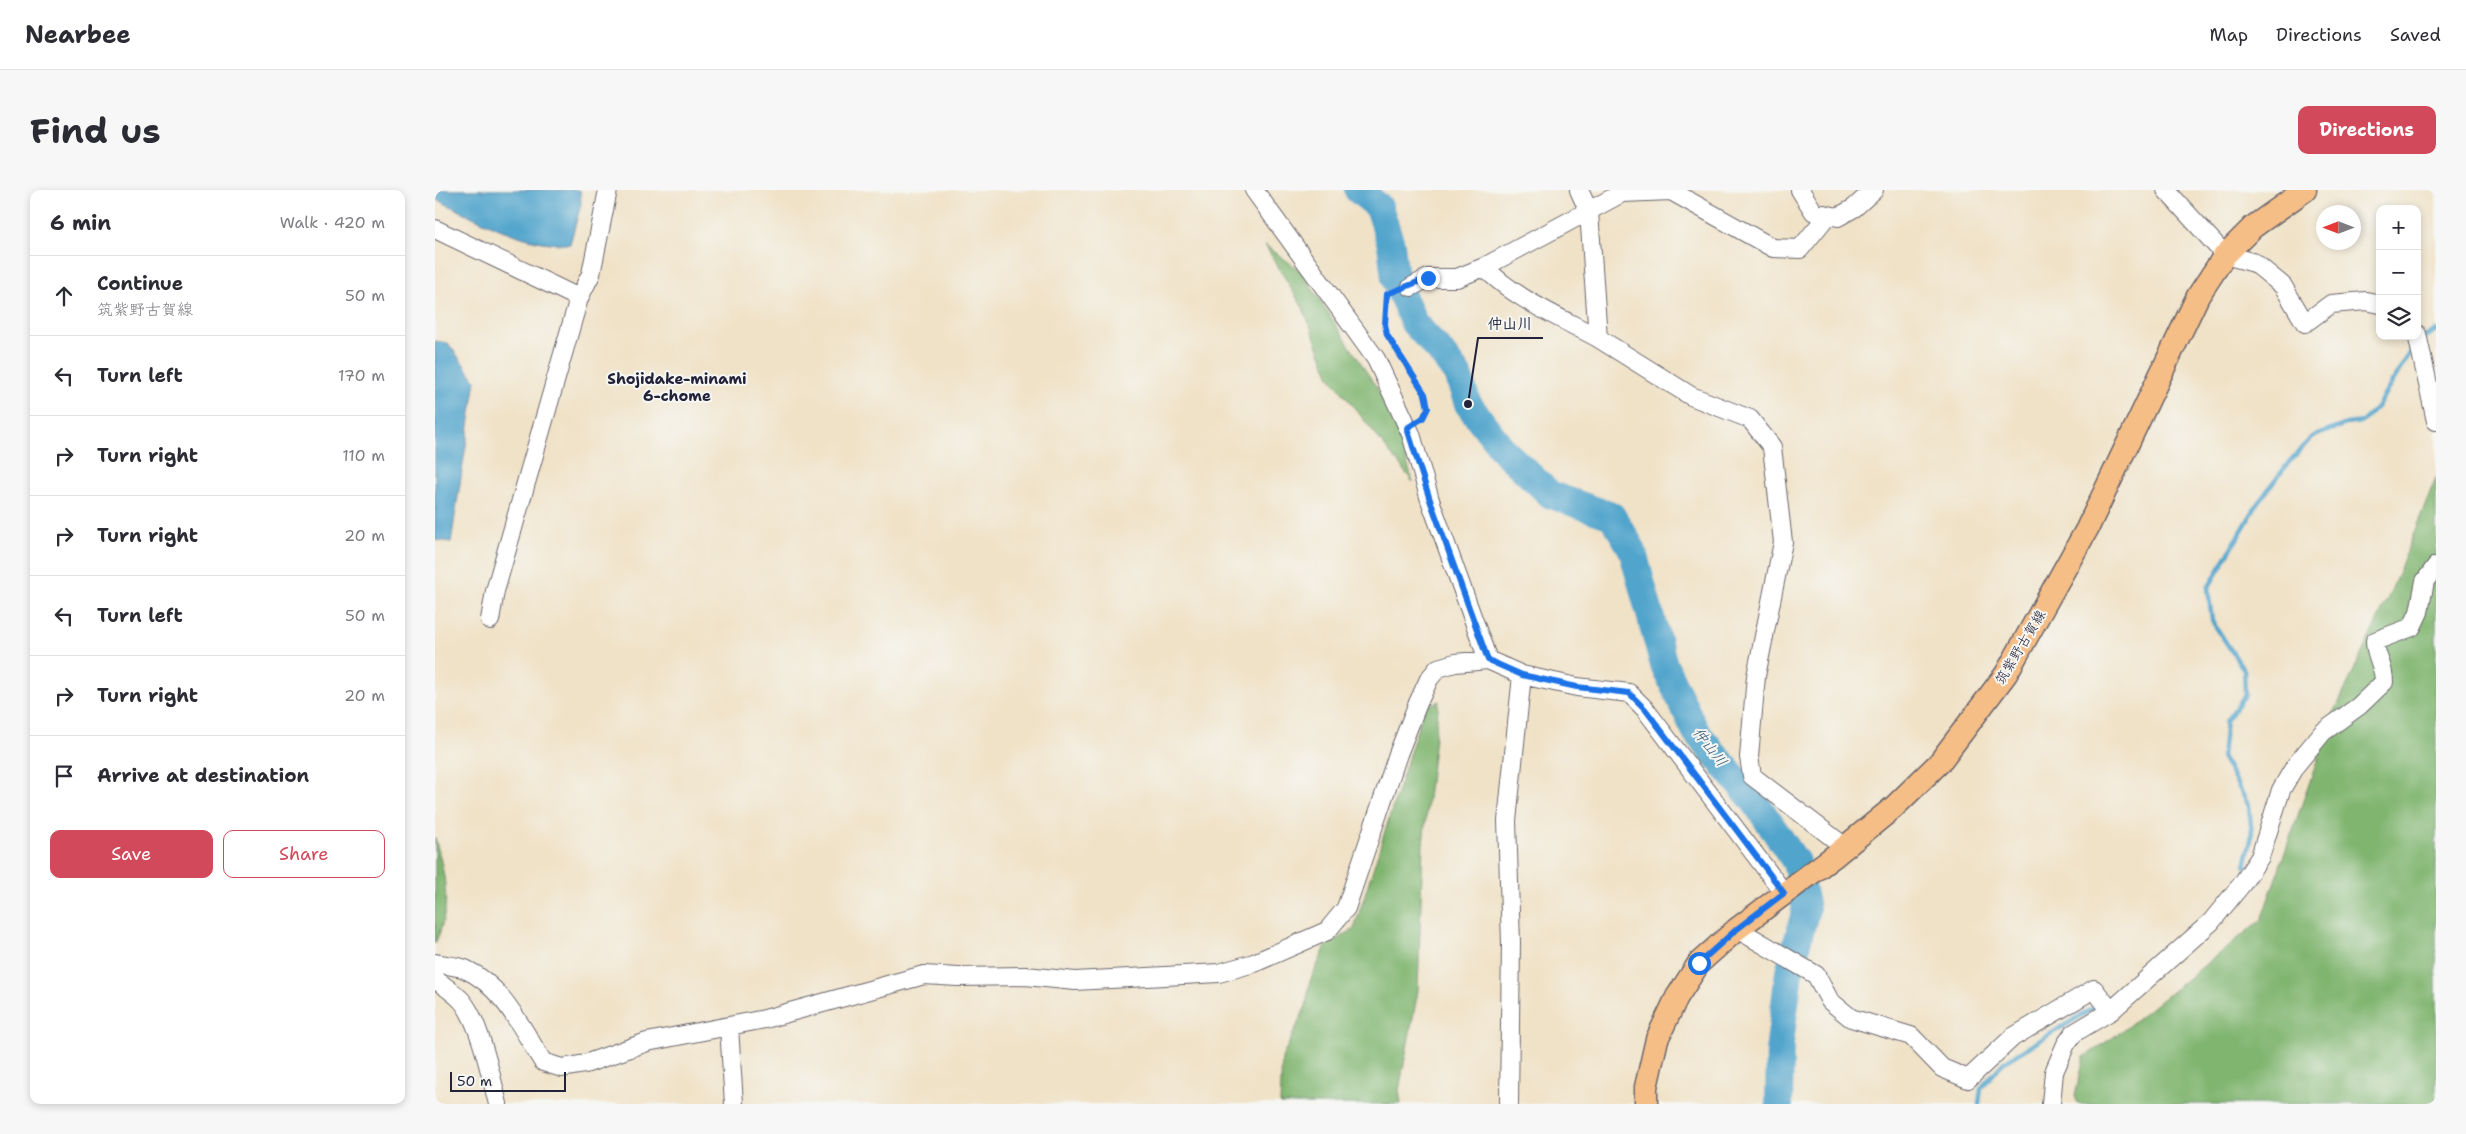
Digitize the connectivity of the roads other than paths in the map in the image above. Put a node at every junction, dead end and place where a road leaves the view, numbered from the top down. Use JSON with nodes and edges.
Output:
{"nodes":[{"id":1,"x":608,"y":190,"type":"edge"},
{"id":2,"x":1254,"y":190,"type":"edge"},
{"id":3,"x":1579,"y":190,"type":"edge"},
{"id":4,"x":1800,"y":190,"type":"edge"},
{"id":5,"x":1874,"y":190,"type":"edge"},
{"id":6,"x":2166,"y":190,"type":"edge"},
{"id":7,"x":2305,"y":190,"type":"edge"},
{"id":8,"x":1589,"y":212,"type":"junction"},
{"id":9,"x":1827,"y":216,"type":"junction"},
{"id":10,"x":435,"y":229,"type":"edge"},
{"id":11,"x":2225,"y":255,"type":"junction"},
{"id":12,"x":1484,"y":267,"type":"junction"},
{"id":13,"x":1411,"y":287,"type":"road end"},
{"id":14,"x":579,"y":298,"type":"junction"},
{"id":15,"x":2376,"y":303,"type":"edge"},
{"id":16,"x":1598,"y":338,"type":"junction"},
{"id":17,"x":2418,"y":340,"type":"edge"},
{"id":18,"x":2436,"y":421,"type":"edge"},
{"id":19,"x":2436,"y":566,"type":"edge"},
{"id":20,"x":490,"y":620,"type":"dead end"},
{"id":21,"x":1488,"y":660,"type":"junction"},
{"id":22,"x":1522,"y":675,"type":"junction"},
{"id":23,"x":1839,"y":852,"type":"junction"},
{"id":24,"x":1791,"y":888,"type":"junction"},
{"id":25,"x":1737,"y":929,"type":"junction"},
{"id":26,"x":435,"y":963,"type":"edge"},
{"id":27,"x":435,"y":979,"type":"edge"},
{"id":28,"x":2111,"y":1011,"type":"junction"},
{"id":29,"x":729,"y":1027,"type":"junction"},
{"id":30,"x":498,"y":1104,"type":"edge"},
{"id":31,"x":734,"y":1104,"type":"edge"},
{"id":32,"x":1509,"y":1104,"type":"edge"},
{"id":33,"x":1646,"y":1104,"type":"edge"},
{"id":34,"x":2051,"y":1104,"type":"edge"}],
"edges":[{"from":1,"to":14,"type":"street"},
{"from":2,"to":21,"type":"street"},
{"from":3,"to":8,"type":"street"},
{"from":4,"to":9,"type":"street"},
{"from":5,"to":9,"type":"street"},
{"from":6,"to":11,"type":"street"},
{"from":7,"to":11,"type":"main road","name":"筑紫野古賀線"},
{"from":8,"to":9,"type":"street"},
{"from":8,"to":12,"type":"street"},
{"from":8,"to":16,"type":"street"},
{"from":10,"to":14,"type":"street"},
{"from":11,"to":15,"type":"street"},
{"from":11,"to":23,"type":"main road","name":"筑紫野古賀線"},
{"from":12,"to":13,"type":"street"},
{"from":12,"to":16,"type":"street"},
{"from":14,"to":20,"type":"street"},
{"from":16,"to":23,"type":"street"},
{"from":17,"to":18,"type":"street"},
{"from":19,"to":28,"type":"street"},
{"from":21,"to":22,"type":"street"},
{"from":21,"to":29,"type":"street"},
{"from":22,"to":24,"type":"street"},
{"from":22,"to":32,"type":"street"},
{"from":23,"to":24,"type":"main road","name":"筑紫野古賀線"},
{"from":24,"to":25,"type":"main road","name":"筑紫野古賀線"},
{"from":25,"to":28,"type":"street"},
{"from":25,"to":33,"type":"main road","name":"筑紫野古賀線"},
{"from":26,"to":29,"type":"street"},
{"from":27,"to":30,"type":"street"},
{"from":28,"to":34,"type":"street"},
{"from":29,"to":31,"type":"street"}]}
